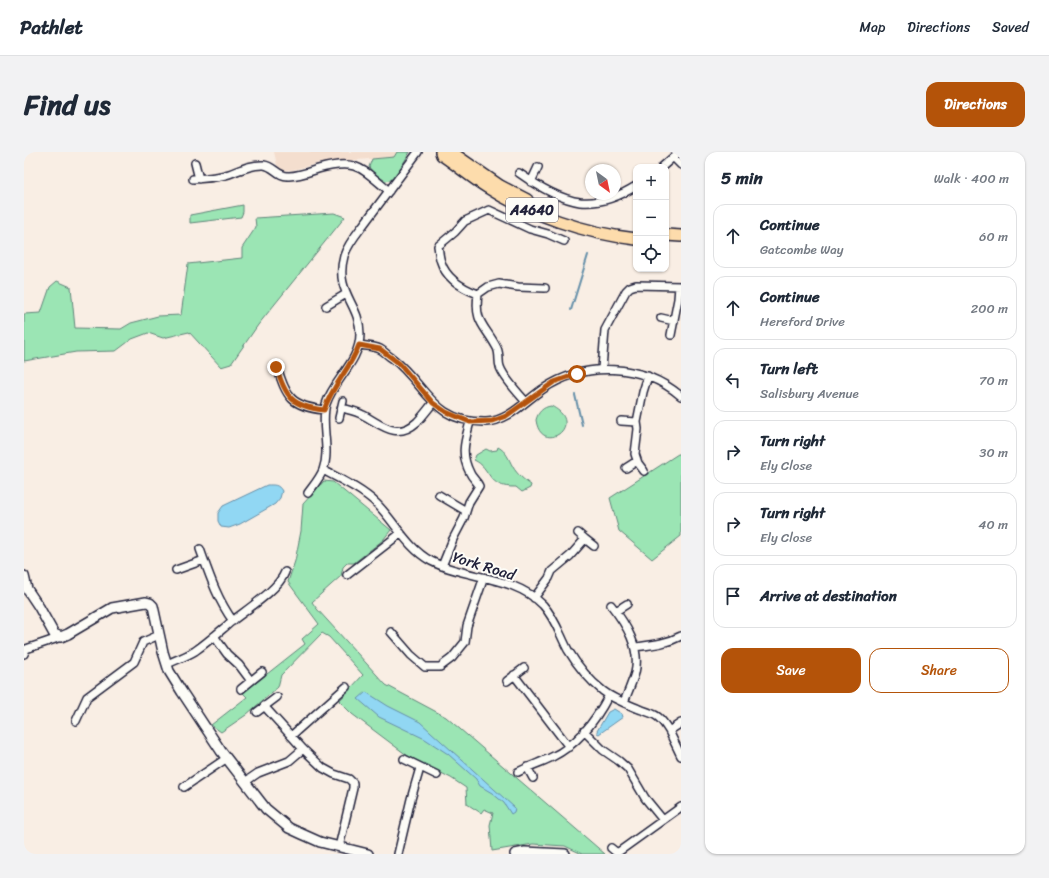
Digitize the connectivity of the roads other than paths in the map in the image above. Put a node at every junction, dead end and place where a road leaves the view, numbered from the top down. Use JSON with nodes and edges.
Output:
{"nodes":[{"id":1,"x":418,"y":152,"type":"edge"},
{"id":2,"x":441,"y":152,"type":"edge"},
{"id":3,"x":451,"y":152,"type":"edge"},
{"id":4,"x":680,"y":152,"type":"edge"},
{"id":5,"x":674,"y":158,"type":"junction"},
{"id":6,"x":196,"y":163,"type":"dead end"},
{"id":7,"x":666,"y":164,"type":"edge"},
{"id":8,"x":681,"y":165,"type":"edge"},
{"id":9,"x":538,"y":167,"type":"dead end"},
{"id":10,"x":519,"y":173,"type":"dead end"},
{"id":11,"x":531,"y":182,"type":"junction"},
{"id":12,"x":633,"y":188,"type":"edge"},
{"id":13,"x":389,"y":191,"type":"junction"},
{"id":14,"x":633,"y":232,"type":"edge"},
{"id":15,"x":669,"y":235,"type":"edge"},
{"id":16,"x":681,"y":236,"type":"edge"},
{"id":17,"x":633,"y":239,"type":"edge"},
{"id":18,"x":564,"y":241,"type":"dead end"},
{"id":19,"x":669,"y":242,"type":"edge"},
{"id":20,"x":681,"y":243,"type":"edge"},
{"id":21,"x":680,"y":286,"type":"edge"},
{"id":22,"x":545,"y":288,"type":"dead end"},
{"id":23,"x":346,"y":294,"type":"junction"},
{"id":24,"x":478,"y":294,"type":"junction"},
{"id":25,"x":326,"y":306,"type":"dead end"},
{"id":26,"x":661,"y":318,"type":"dead end"},
{"id":27,"x":674,"y":321,"type":"junction"},
{"id":28,"x":671,"y":334,"type":"dead end"},
{"id":29,"x":359,"y":345,"type":"junction"},
{"id":30,"x":276,"y":367,"type":"dead end"},
{"id":31,"x":602,"y":369,"type":"junction"},
{"id":32,"x":648,"y":376,"type":"junction"},
{"id":33,"x":681,"y":396,"type":"edge"},
{"id":34,"x":526,"y":402,"type":"junction"},
{"id":35,"x":433,"y":403,"type":"junction"},
{"id":36,"x":324,"y":410,"type":"junction"},
{"id":37,"x":339,"y":418,"type":"dead end"},
{"id":38,"x":621,"y":421,"type":"dead end"},
{"id":39,"x":470,"y":422,"type":"junction"},
{"id":40,"x":637,"y":422,"type":"junction"},
{"id":41,"x":637,"y":461,"type":"junction"},
{"id":42,"x":626,"y":468,"type":"dead end"},
{"id":43,"x":323,"y":470,"type":"junction"},
{"id":44,"x":644,"y":471,"type":"dead end"},
{"id":45,"x":308,"y":493,"type":"dead end"},
{"id":46,"x":439,"y":495,"type":"dead end"},
{"id":47,"x":466,"y":511,"type":"junction"},
{"id":48,"x":401,"y":533,"type":"junction"},
{"id":49,"x":578,"y":533,"type":"dead end"},
{"id":50,"x":585,"y":539,"type":"junction"},
{"id":51,"x":594,"y":546,"type":"dead end"},
{"id":52,"x":200,"y":549,"type":"dead end"},
{"id":53,"x":204,"y":560,"type":"junction"},
{"id":54,"x":442,"y":566,"type":"junction"},
{"id":55,"x":176,"y":570,"type":"dead end"},
{"id":56,"x":285,"y":572,"type":"dead end"},
{"id":57,"x":347,"y":575,"type":"dead end"},
{"id":58,"x":24,"y":576,"type":"edge"},
{"id":59,"x":484,"y":577,"type":"junction"},
{"id":60,"x":534,"y":598,"type":"junction"},
{"id":61,"x":627,"y":604,"type":"dead end"},
{"id":62,"x":612,"y":605,"type":"dead end"},
{"id":63,"x":616,"y":611,"type":"junction"},
{"id":64,"x":232,"y":621,"type":"junction"},
{"id":65,"x":392,"y":632,"type":"dead end"},
{"id":66,"x":159,"y":635,"type":"junction"},
{"id":67,"x":214,"y":636,"type":"junction"},
{"id":68,"x":681,"y":636,"type":"edge"},
{"id":69,"x":61,"y":637,"type":"junction"},
{"id":70,"x":635,"y":648,"type":"junction"},
{"id":71,"x":24,"y":654,"type":"edge"},
{"id":72,"x":167,"y":664,"type":"junction"},
{"id":73,"x":524,"y":668,"type":"dead end"},
{"id":74,"x":262,"y":672,"type":"dead end"},
{"id":75,"x":514,"y":675,"type":"junction"},
{"id":76,"x":251,"y":681,"type":"junction"},
{"id":77,"x":506,"y":681,"type":"dead end"},
{"id":78,"x":346,"y":687,"type":"dead end"},
{"id":79,"x":241,"y":689,"type":"dead end"},
{"id":80,"x":609,"y":695,"type":"junction"},
{"id":81,"x":277,"y":697,"type":"dead end"},
{"id":82,"x":624,"y":702,"type":"junction"},
{"id":83,"x":264,"y":706,"type":"junction"},
{"id":84,"x":257,"y":712,"type":"dead end"},
{"id":85,"x":76,"y":721,"type":"dead end"},
{"id":86,"x":681,"y":723,"type":"edge"},
{"id":87,"x":584,"y":731,"type":"junction"},
{"id":88,"x":669,"y":731,"type":"junction"},
{"id":89,"x":291,"y":736,"type":"junction"},
{"id":90,"x":569,"y":747,"type":"junction"},
{"id":91,"x":303,"y":749,"type":"junction"},
{"id":92,"x":681,"y":756,"type":"edge"},
{"id":93,"x":227,"y":758,"type":"junction"},
{"id":94,"x":404,"y":759,"type":"dead end"},
{"id":95,"x":527,"y":767,"type":"junction"},
{"id":96,"x":420,"y":768,"type":"junction"},
{"id":97,"x":518,"y":772,"type":"dead end"},
{"id":98,"x":437,"y":775,"type":"dead end"},
{"id":99,"x":533,"y":778,"type":"dead end"},
{"id":100,"x":245,"y":782,"type":"junction"},
{"id":101,"x":184,"y":787,"type":"dead end"},
{"id":102,"x":681,"y":807,"type":"edge"},
{"id":103,"x":663,"y":820,"type":"junction"},
{"id":104,"x":340,"y":847,"type":"junction"},
{"id":105,"x":611,"y":848,"type":"dead end"},
{"id":106,"x":618,"y":853,"type":"edge"},
{"id":107,"x":368,"y":854,"type":"edge"},
{"id":108,"x":398,"y":854,"type":"edge"},
{"id":109,"x":515,"y":854,"type":"edge"},
{"id":110,"x":565,"y":854,"type":"edge"}],
"edges":[{"from":1,"to":13,"type":"street"},
{"from":2,"to":17,"type":"main road","number":"A4640"},
{"from":3,"to":14,"type":"main road","number":"A4640"},
{"from":4,"to":5,"type":"street"},
{"from":5,"to":7,"type":"street"},
{"from":5,"to":8,"type":"street"},
{"from":6,"to":13,"type":"street"},
{"from":9,"to":11,"type":"street"},
{"from":10,"to":11,"type":"street"},
{"from":11,"to":12,"type":"street"},
{"from":13,"to":23,"type":"street"},
{"from":15,"to":16,"type":"main road"},
{"from":18,"to":24,"type":"street"},
{"from":19,"to":20,"type":"main road"},
{"from":21,"to":27,"type":"street"},
{"from":21,"to":31,"type":"street"},
{"from":22,"to":24,"type":"street"},
{"from":23,"to":25,"type":"street"},
{"from":23,"to":29,"type":"street"},
{"from":24,"to":34,"type":"street"},
{"from":26,"to":27,"type":"street"},
{"from":27,"to":28,"type":"street"},
{"from":29,"to":35,"type":"street"},
{"from":29,"to":36,"type":"street"},
{"from":30,"to":36,"type":"street"},
{"from":31,"to":32,"type":"street"},
{"from":31,"to":34,"type":"street"},
{"from":32,"to":33,"type":"street"},
{"from":32,"to":40,"type":"street"},
{"from":34,"to":39,"type":"street"},
{"from":35,"to":37,"type":"street"},
{"from":35,"to":39,"type":"street"},
{"from":36,"to":43,"type":"street"},
{"from":38,"to":40,"type":"street"},
{"from":39,"to":47,"type":"street"},
{"from":40,"to":41,"type":"street"},
{"from":41,"to":42,"type":"street"},
{"from":41,"to":44,"type":"street"},
{"from":43,"to":45,"type":"street"},
{"from":43,"to":48,"type":"street","name":"York Road"},
{"from":46,"to":47,"type":"street"},
{"from":47,"to":54,"type":"street"},
{"from":48,"to":54,"type":"street","name":"York Road"},
{"from":48,"to":57,"type":"street"},
{"from":49,"to":50,"type":"street"},
{"from":50,"to":51,"type":"street"},
{"from":50,"to":60,"type":"street"},
{"from":52,"to":53,"type":"street"},
{"from":53,"to":55,"type":"street"},
{"from":53,"to":64,"type":"street"},
{"from":54,"to":59,"type":"street","name":"York Road"},
{"from":56,"to":64,"type":"street"},
{"from":58,"to":69,"type":"street"},
{"from":59,"to":60,"type":"street","name":"York Road"},
{"from":59,"to":65,"type":"street"},
{"from":60,"to":80,"type":"street","name":"York Road"},
{"from":61,"to":63,"type":"street"},
{"from":62,"to":63,"type":"street"},
{"from":63,"to":70,"type":"street"},
{"from":64,"to":67,"type":"street"},
{"from":66,"to":69,"type":"street"},
{"from":66,"to":72,"type":"street"},
{"from":66,"to":85,"type":"street"},
{"from":67,"to":72,"type":"street"},
{"from":67,"to":76,"type":"street"},
{"from":68,"to":70,"type":"street"},
{"from":69,"to":71,"type":"street"},
{"from":70,"to":82,"type":"street"},
{"from":72,"to":93,"type":"street"},
{"from":73,"to":75,"type":"street"},
{"from":74,"to":76,"type":"street"},
{"from":75,"to":77,"type":"street"},
{"from":75,"to":90,"type":"street"},
{"from":76,"to":79,"type":"street"},
{"from":78,"to":89,"type":"street"},
{"from":80,"to":82,"type":"street","name":"York Road"},
{"from":80,"to":87,"type":"street"},
{"from":81,"to":83,"type":"street"},
{"from":82,"to":88,"type":"street","name":"York Road"},
{"from":83,"to":84,"type":"street"},
{"from":83,"to":89,"type":"street"},
{"from":86,"to":88,"type":"street"},
{"from":87,"to":90,"type":"street"},
{"from":87,"to":103,"type":"street"},
{"from":88,"to":92,"type":"street","name":"York Road"},
{"from":89,"to":91,"type":"street"},
{"from":90,"to":95,"type":"street"},
{"from":91,"to":100,"type":"street"},
{"from":91,"to":104,"type":"street"},
{"from":93,"to":100,"type":"street"},
{"from":93,"to":101,"type":"street"},
{"from":94,"to":96,"type":"street"},
{"from":95,"to":97,"type":"street"},
{"from":95,"to":99,"type":"street"},
{"from":96,"to":98,"type":"street"},
{"from":96,"to":108,"type":"street"},
{"from":100,"to":104,"type":"street"},
{"from":102,"to":103,"type":"street"},
{"from":103,"to":106,"type":"street"},
{"from":104,"to":107,"type":"street"},
{"from":105,"to":106,"type":"street"},
{"from":109,"to":110,"type":"street"}]}
